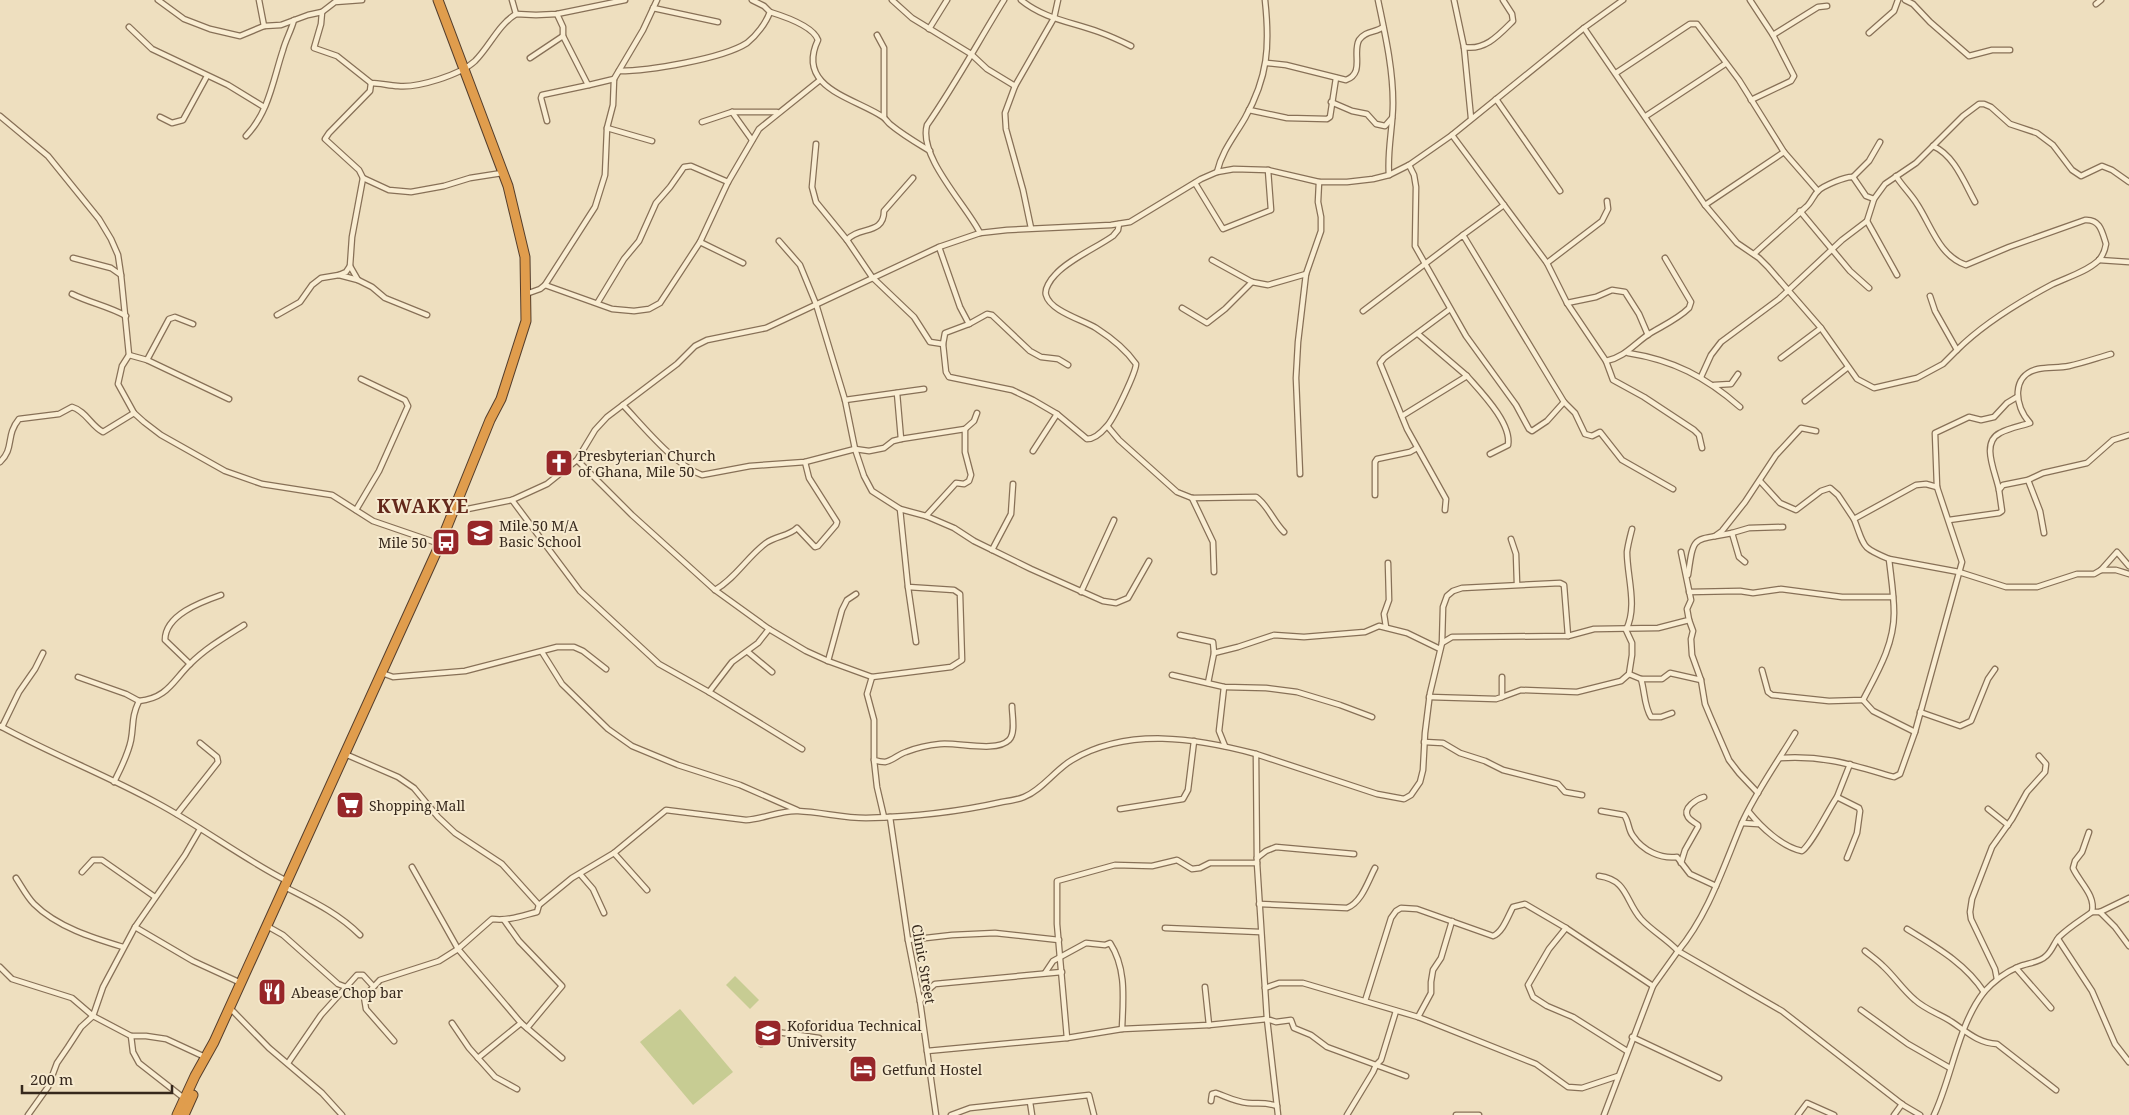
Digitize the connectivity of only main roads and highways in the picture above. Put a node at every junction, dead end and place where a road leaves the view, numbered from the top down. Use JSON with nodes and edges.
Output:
{"nodes":[{"id":1,"x":438,"y":0,"type":"edge"},
{"id":2,"x":206,"y":1059,"type":"junction"},
{"id":3,"x":177,"y":1115,"type":"edge"},
{"id":4,"x":184,"y":1115,"type":"edge"}],
"edges":[{"from":1,"to":2,"type":"highway"},
{"from":2,"to":3,"type":"highway"},
{"from":2,"to":4,"type":"highway"}]}
